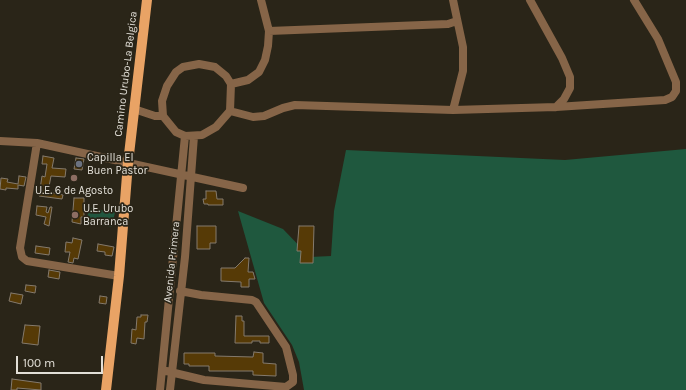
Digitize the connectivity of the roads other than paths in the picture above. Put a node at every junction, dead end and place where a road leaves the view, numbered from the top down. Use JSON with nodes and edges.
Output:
{"nodes":[{"id":1,"x":148,"y":0,"type":"edge"},
{"id":2,"x":261,"y":0,"type":"edge"},
{"id":3,"x":453,"y":0,"type":"edge"},
{"id":4,"x":530,"y":0,"type":"edge"},
{"id":5,"x":634,"y":0,"type":"edge"},
{"id":6,"x":457,"y":21,"type":"junction"},
{"id":7,"x":269,"y":31,"type":"junction"},
{"id":8,"x":231,"y":84,"type":"junction"},
{"id":9,"x":556,"y":106,"type":"junction"},
{"id":10,"x":134,"y":109,"type":"junction"},
{"id":11,"x":453,"y":110,"type":"junction"},
{"id":12,"x":230,"y":111,"type":"junction"},
{"id":13,"x":162,"y":116,"type":"junction"},
{"id":14,"x":185,"y":136,"type":"junction"},
{"id":15,"x":194,"y":136,"type":"junction"},
{"id":16,"x":0,"y":141,"type":"edge"},
{"id":17,"x":37,"y":143,"type":"junction"},
{"id":18,"x":128,"y":162,"type":"junction"},
{"id":19,"x":182,"y":176,"type":"junction"},
{"id":20,"x":191,"y":178,"type":"junction"},
{"id":21,"x":243,"y":188,"type":"dead end"},
{"id":22,"x":119,"y":276,"type":"junction"},
{"id":23,"x":180,"y":291,"type":"junction"},
{"id":24,"x":162,"y":370,"type":"junction"},
{"id":25,"x":172,"y":372,"type":"junction"},
{"id":26,"x":106,"y":390,"type":"edge"},
{"id":27,"x":160,"y":390,"type":"edge"},
{"id":28,"x":170,"y":390,"type":"edge"}],
"edges":[{"from":1,"to":10,"type":"main road","name":"Camino Urubo-La Belgica"},
{"from":2,"to":7,"type":"street"},
{"from":3,"to":6,"type":"street"},
{"from":4,"to":9,"type":"street"},
{"from":5,"to":9,"type":"street"},
{"from":6,"to":7,"type":"street"},
{"from":6,"to":11,"type":"street"},
{"from":7,"to":8,"type":"street"},
{"from":8,"to":12,"type":"street"},
{"from":8,"to":13,"type":"street"},
{"from":9,"to":11,"type":"street"},
{"from":10,"to":13,"type":"street"},
{"from":10,"to":18,"type":"main road","name":"Camino Urubo-La Belgica"},
{"from":11,"to":12,"type":"street"},
{"from":12,"to":15,"type":"street"},
{"from":13,"to":14,"type":"street"},
{"from":14,"to":15,"type":"street"},
{"from":14,"to":19,"type":"street","name":"Avenida Primera"},
{"from":15,"to":20,"type":"street","name":"Avenida Primera"},
{"from":16,"to":17,"type":"street"},
{"from":17,"to":18,"type":"street"},
{"from":17,"to":22,"type":"street"},
{"from":18,"to":19,"type":"street"},
{"from":18,"to":22,"type":"main road","name":"Camino Urubo-La Belgica"},
{"from":19,"to":20,"type":"street"},
{"from":19,"to":24,"type":"street","name":"Avenida Primera"},
{"from":20,"to":21,"type":"street"},
{"from":20,"to":23,"type":"street","name":"Avenida Primera"},
{"from":22,"to":26,"type":"main road","name":"Camino Urubo-La Belgica"},
{"from":23,"to":25,"type":"street","name":"Avenida Primera"},
{"from":23,"to":25,"type":"street"},
{"from":24,"to":25,"type":"street"},
{"from":24,"to":27,"type":"street","name":"Avenida Primera"},
{"from":25,"to":28,"type":"street","name":"Avenida Primera"}]}
